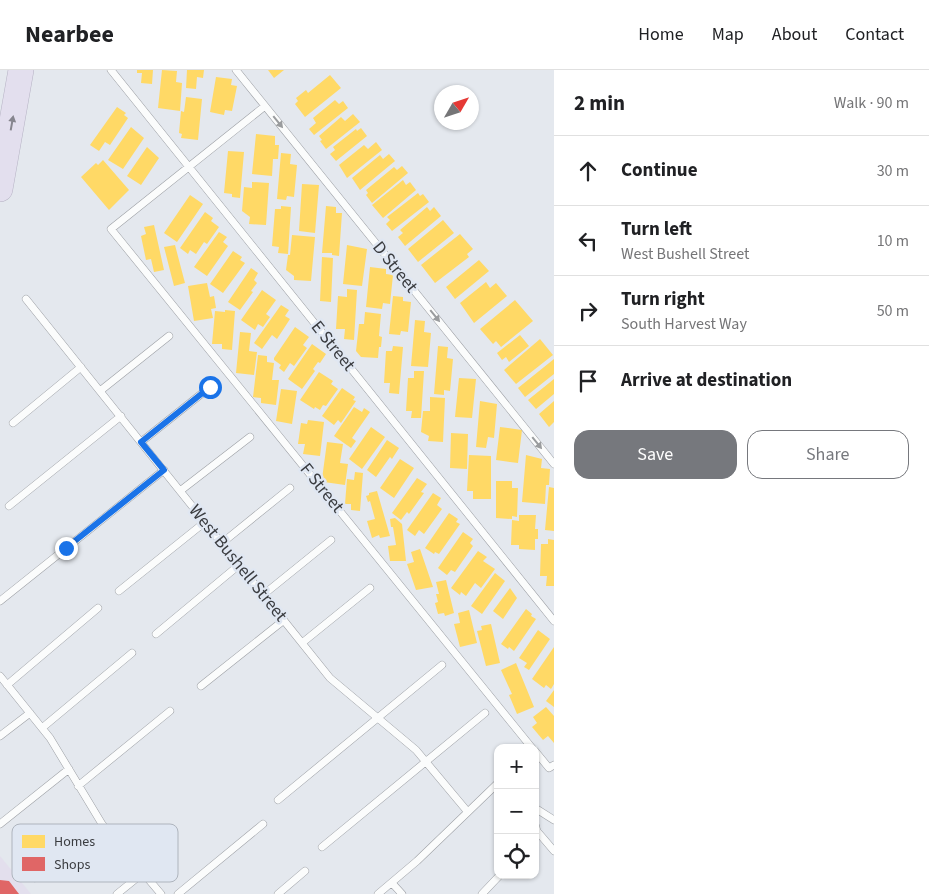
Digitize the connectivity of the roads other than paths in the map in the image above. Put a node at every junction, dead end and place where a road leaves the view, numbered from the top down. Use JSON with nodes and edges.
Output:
{"nodes":[{"id":1,"x":21,"y":70,"type":"edge"},
{"id":2,"x":111,"y":70,"type":"edge"},
{"id":3,"x":236,"y":70,"type":"edge"},
{"id":4,"x":265,"y":106,"type":"junction"},
{"id":5,"x":189,"y":167,"type":"junction"},
{"id":6,"x":0,"y":189,"type":"edge"},
{"id":7,"x":26,"y":299,"type":"dead end"},
{"id":8,"x":169,"y":336,"type":"dead end"},
{"id":9,"x":81,"y":368,"type":"junction"},
{"id":10,"x":210,"y":387,"type":"dead end"},
{"id":11,"x":100,"y":392,"type":"junction"},
{"id":12,"x":120,"y":416,"type":"junction"},
{"id":13,"x":13,"y":423,"type":"dead end"},
{"id":14,"x":250,"y":437,"type":"dead end"},
{"id":15,"x":141,"y":442,"type":"junction"},
{"id":16,"x":554,"y":464,"type":"edge"},
{"id":17,"x":164,"y":470,"type":"junction"},
{"id":18,"x":290,"y":488,"type":"dead end"},
{"id":19,"x":180,"y":491,"type":"junction"},
{"id":20,"x":9,"y":506,"type":"dead end"},
{"id":21,"x":205,"y":522,"type":"junction"},
{"id":22,"x":331,"y":540,"type":"dead end"},
{"id":23,"x":222,"y":543,"type":"junction"},
{"id":24,"x":239,"y":565,"type":"junction"},
{"id":25,"x":370,"y":588,"type":"dead end"},
{"id":26,"x":119,"y":591,"type":"dead end"},
{"id":27,"x":263,"y":595,"type":"junction"},
{"id":28,"x":0,"y":601,"type":"edge"},
{"id":29,"x":98,"y":608,"type":"dead end"},
{"id":30,"x":284,"y":620,"type":"junction"},
{"id":31,"x":554,"y":621,"type":"edge"},
{"id":32,"x":156,"y":634,"type":"dead end"},
{"id":33,"x":302,"y":643,"type":"junction"},
{"id":34,"x":132,"y":653,"type":"dead end"},
{"id":35,"x":442,"y":665,"type":"dead end"},
{"id":36,"x":0,"y":676,"type":"edge"},
{"id":37,"x":7,"y":685,"type":"junction"},
{"id":38,"x":200,"y":686,"type":"dead end"},
{"id":39,"x":170,"y":711,"type":"dead end"},
{"id":40,"x":30,"y":713,"type":"junction"},
{"id":41,"x":485,"y":713,"type":"dead end"},
{"id":42,"x":378,"y":718,"type":"junction"},
{"id":43,"x":42,"y":728,"type":"junction"},
{"id":44,"x":0,"y":736,"type":"edge"},
{"id":45,"x":529,"y":744,"type":"edge"},
{"id":46,"x":539,"y":755,"type":"edge"},
{"id":47,"x":426,"y":762,"type":"junction"},
{"id":48,"x":552,"y":767,"type":"edge"},
{"id":49,"x":69,"y":769,"type":"junction"},
{"id":50,"x":78,"y":786,"type":"junction"},
{"id":51,"x":494,"y":787,"type":"edge"},
{"id":52,"x":278,"y":800,"type":"dead end"},
{"id":53,"x":467,"y":811,"type":"junction"},
{"id":54,"x":539,"y":811,"type":"edge"},
{"id":55,"x":554,"y":820,"type":"edge"},
{"id":56,"x":0,"y":824,"type":"edge"},
{"id":57,"x":102,"y":824,"type":"edge"},
{"id":58,"x":263,"y":824,"type":"dead end"},
{"id":59,"x":539,"y":833,"type":"edge"},
{"id":60,"x":322,"y":847,"type":"dead end"},
{"id":61,"x":554,"y":851,"type":"edge"},
{"id":62,"x":306,"y":871,"type":"dead end"},
{"id":63,"x":496,"y":879,"type":"edge"},
{"id":64,"x":132,"y":882,"type":"edge"},
{"id":65,"x":151,"y":882,"type":"edge"},
{"id":66,"x":392,"y":882,"type":"junction"},
{"id":67,"x":117,"y":894,"type":"edge"},
{"id":68,"x":161,"y":894,"type":"edge"},
{"id":69,"x":178,"y":894,"type":"edge"},
{"id":70,"x":278,"y":894,"type":"edge"},
{"id":71,"x":378,"y":894,"type":"edge"},
{"id":72,"x":402,"y":894,"type":"edge"},
{"id":73,"x":482,"y":894,"type":"edge"}],
"edges":[{"from":6,"to":1,"type":"highway","one_way":true},
{"from":2,"to":5,"type":"lane","name":"E Street"},
{"from":3,"to":4,"type":"lane","name":"D Street"},
{"from":4,"to":5,"type":"lane"},
{"from":4,"to":16,"type":"lane","name":"D Street","one_way":true},
{"from":5,"to":31,"type":"lane","name":"E Street"},
{"from":5,"to":45,"type":"lane","name":"F Street"},
{"from":7,"to":9,"type":"lane","name":"West Bushell Street"},
{"from":8,"to":11,"type":"lane"},
{"from":9,"to":11,"type":"lane","name":"West Bushell Street"},
{"from":9,"to":13,"type":"lane"},
{"from":10,"to":15,"type":"lane"},
{"from":11,"to":12,"type":"lane","name":"West Bushell Street"},
{"from":12,"to":15,"type":"lane","name":"West Bushell Street"},
{"from":12,"to":20,"type":"lane"},
{"from":14,"to":19,"type":"lane"},
{"from":15,"to":17,"type":"lane","name":"West Bushell Street"},
{"from":17,"to":19,"type":"lane","name":"West Bushell Street"},
{"from":17,"to":28,"type":"lane"},
{"from":18,"to":23,"type":"lane"},
{"from":19,"to":21,"type":"lane","name":"West Bushell Street"},
{"from":21,"to":23,"type":"lane","name":"West Bushell Street"},
{"from":21,"to":26,"type":"lane"},
{"from":22,"to":27,"type":"lane"},
{"from":23,"to":24,"type":"lane","name":"West Bushell Street"},
{"from":24,"to":27,"type":"lane","name":"West Bushell Street"},
{"from":24,"to":32,"type":"lane"},
{"from":25,"to":33,"type":"lane"},
{"from":27,"to":30,"type":"lane","name":"West Bushell Street"},
{"from":29,"to":37,"type":"lane"},
{"from":30,"to":33,"type":"lane","name":"West Bushell Street"},
{"from":30,"to":38,"type":"lane"},
{"from":33,"to":42,"type":"lane","name":"West Bushell Street"},
{"from":34,"to":43,"type":"lane"},
{"from":35,"to":42,"type":"lane"},
{"from":36,"to":37,"type":"lane"},
{"from":37,"to":40,"type":"lane"},
{"from":39,"to":50,"type":"lane"},
{"from":40,"to":43,"type":"lane"},
{"from":40,"to":44,"type":"lane"},
{"from":41,"to":47,"type":"lane"},
{"from":42,"to":47,"type":"lane","name":"West Bushell Street"},
{"from":42,"to":52,"type":"lane"},
{"from":43,"to":49,"type":"lane"},
{"from":46,"to":48,"type":"lane"},
{"from":47,"to":53,"type":"lane","name":"West Bushell Street"},
{"from":47,"to":60,"type":"lane"},
{"from":49,"to":50,"type":"lane"},
{"from":49,"to":56,"type":"lane"},
{"from":50,"to":57,"type":"lane"},
{"from":51,"to":53,"type":"lane"},
{"from":53,"to":66,"type":"lane"},
{"from":54,"to":55,"type":"lane"},
{"from":58,"to":69,"type":"lane"},
{"from":59,"to":61,"type":"lane"},
{"from":62,"to":70,"type":"lane"},
{"from":63,"to":73,"type":"lane"},
{"from":64,"to":67,"type":"lane"},
{"from":65,"to":68,"type":"lane"},
{"from":66,"to":71,"type":"lane"},
{"from":66,"to":72,"type":"lane"}]}
